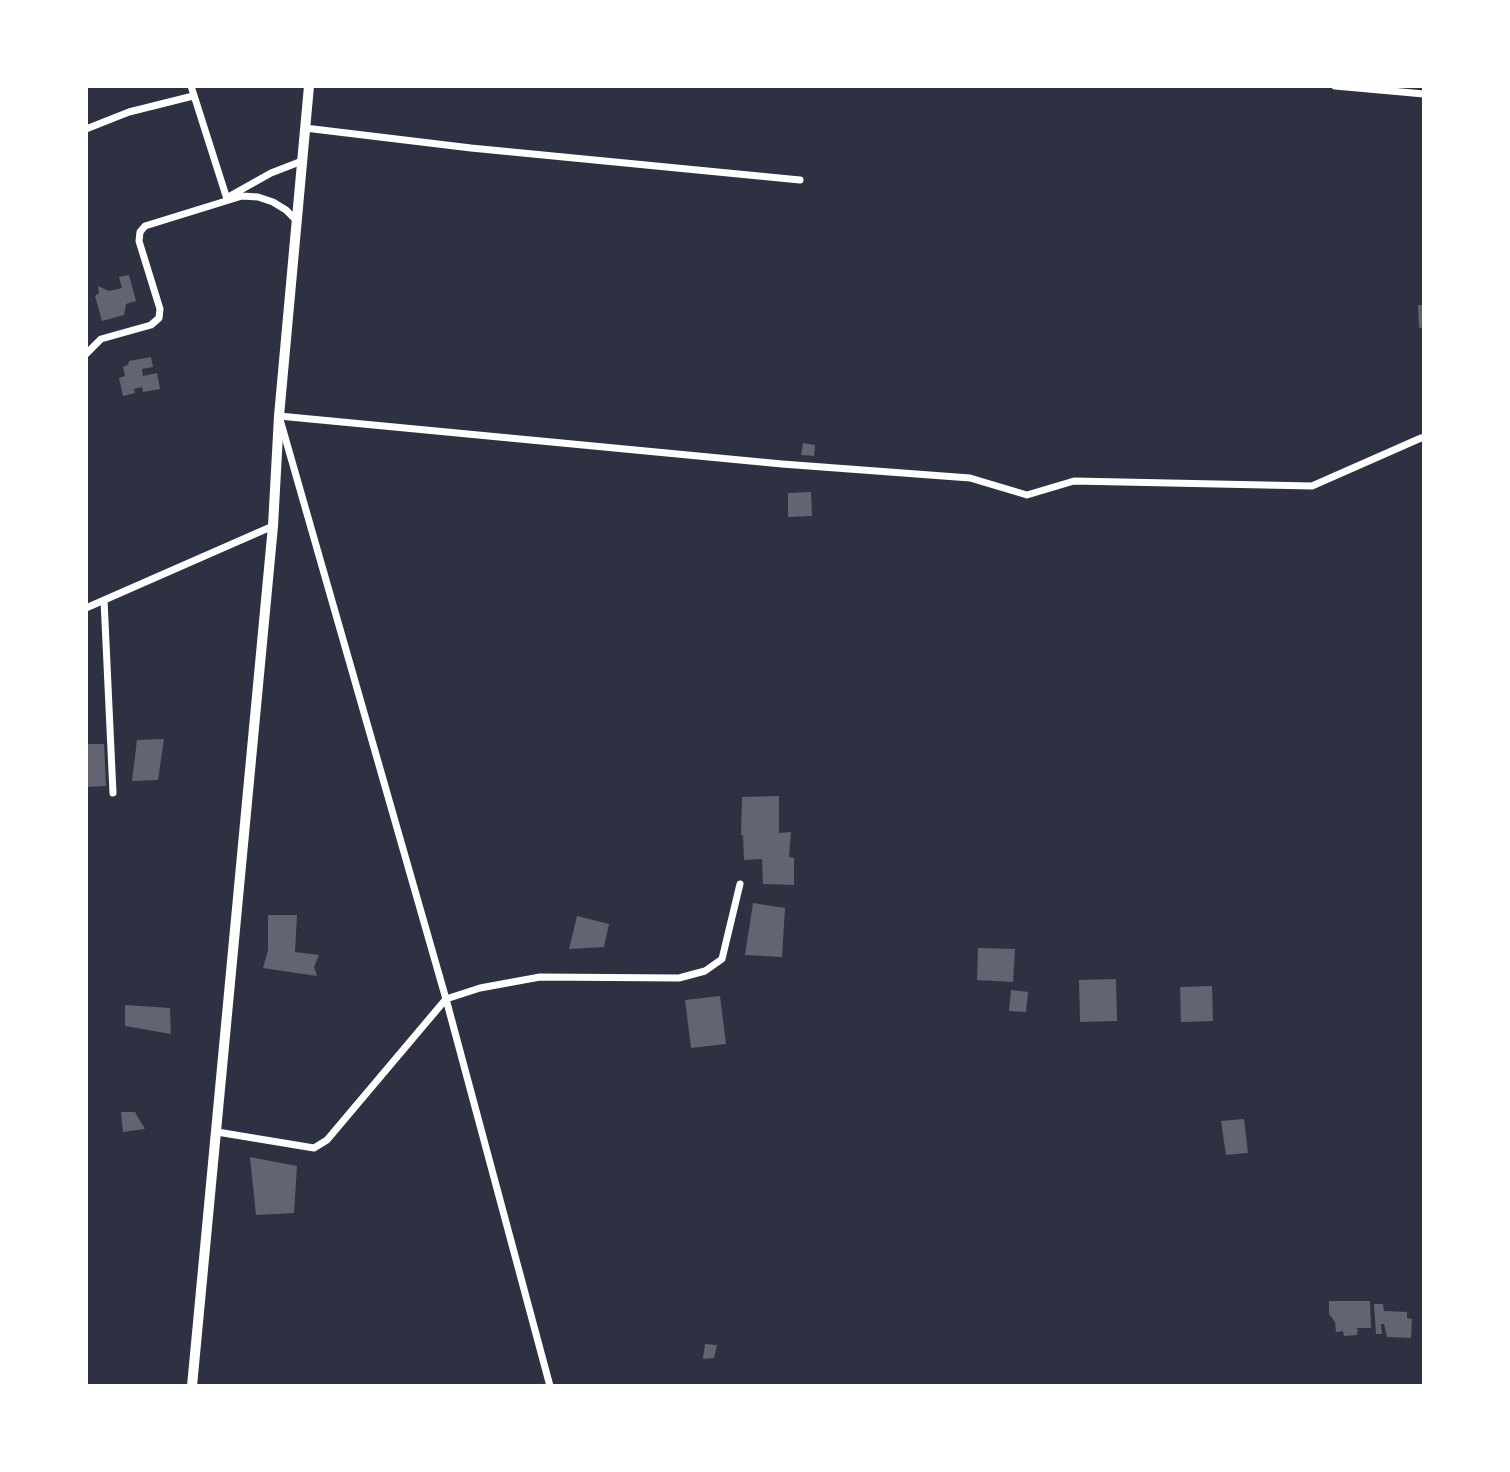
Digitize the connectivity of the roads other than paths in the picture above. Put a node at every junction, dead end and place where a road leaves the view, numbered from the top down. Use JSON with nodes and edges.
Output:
{"nodes":[{"id":1,"x":191,"y":86,"type":"edge"},
{"id":2,"x":309,"y":86,"type":"edge"},
{"id":3,"x":1335,"y":86,"type":"edge"},
{"id":4,"x":1424,"y":94,"type":"edge"},
{"id":5,"x":193,"y":96,"type":"junction"},
{"id":6,"x":305,"y":128,"type":"junction"},
{"id":7,"x":86,"y":129,"type":"edge"},
{"id":8,"x":302,"y":161,"type":"junction"},
{"id":9,"x":800,"y":180,"type":"dead end"},
{"id":10,"x":227,"y":199,"type":"junction"},
{"id":11,"x":297,"y":222,"type":"junction"},
{"id":12,"x":86,"y":354,"type":"edge"},
{"id":13,"x":279,"y":416,"type":"junction"},
{"id":14,"x":1421,"y":438,"type":"dead end"},
{"id":15,"x":273,"y":526,"type":"junction"},
{"id":16,"x":104,"y":600,"type":"junction"},
{"id":17,"x":86,"y":608,"type":"edge"},
{"id":18,"x":113,"y":793,"type":"dead end"},
{"id":19,"x":740,"y":884,"type":"dead end"},
{"id":20,"x":446,"y":999,"type":"junction"},
{"id":21,"x":217,"y":1132,"type":"junction"},
{"id":22,"x":192,"y":1386,"type":"edge"},
{"id":23,"x":550,"y":1386,"type":"edge"}],
"edges":[{"from":1,"to":5,"type":"street"},
{"from":2,"to":6,"type":"street"},
{"from":3,"to":4,"type":"street"},
{"from":5,"to":7,"type":"street"},
{"from":5,"to":10,"type":"street"},
{"from":6,"to":8,"type":"street"},
{"from":6,"to":9,"type":"street"},
{"from":8,"to":10,"type":"street"},
{"from":8,"to":11,"type":"street"},
{"from":10,"to":11,"type":"street"},
{"from":10,"to":12,"type":"street"},
{"from":11,"to":13,"type":"street"},
{"from":13,"to":14,"type":"street"},
{"from":13,"to":15,"type":"street"},
{"from":13,"to":20,"type":"street"},
{"from":15,"to":16,"type":"street"},
{"from":15,"to":21,"type":"street"},
{"from":16,"to":17,"type":"street"},
{"from":16,"to":18,"type":"street"},
{"from":19,"to":20,"type":"street"},
{"from":20,"to":21,"type":"street"},
{"from":20,"to":23,"type":"street"},
{"from":21,"to":22,"type":"street"}]}
